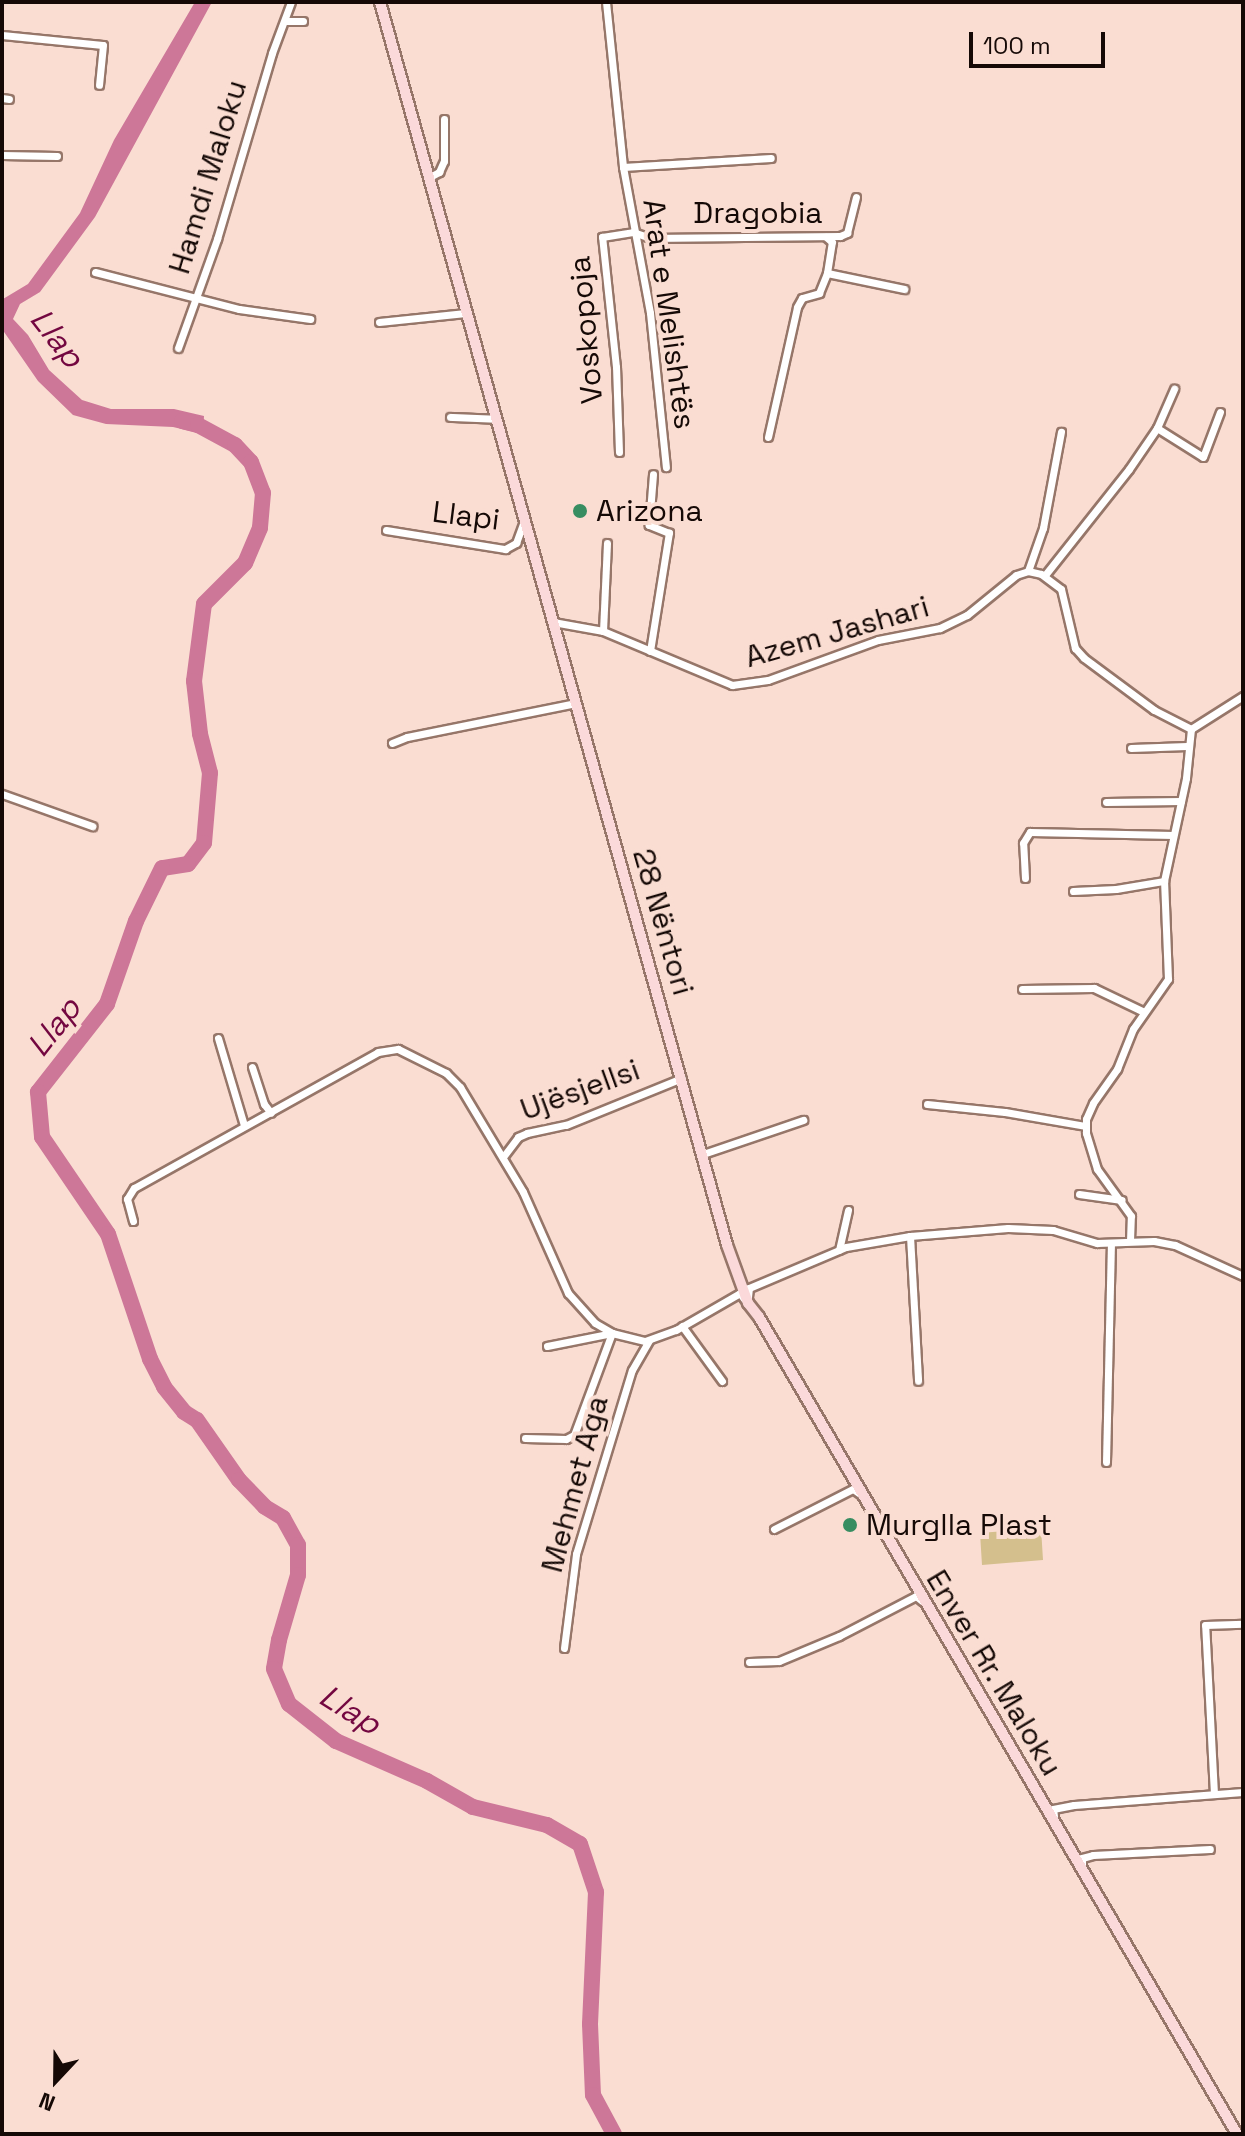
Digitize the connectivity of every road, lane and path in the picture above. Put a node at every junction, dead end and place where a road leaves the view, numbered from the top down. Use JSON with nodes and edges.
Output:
{"nodes":[{"id":1,"x":291,"y":2,"type":"edge"},
{"id":2,"x":380,"y":2,"type":"edge"},
{"id":3,"x":606,"y":2,"type":"edge"},
{"id":4,"x":285,"y":21,"type":"junction"},
{"id":5,"x":303,"y":21,"type":"dead end"},
{"id":6,"x":2,"y":35,"type":"edge"},
{"id":7,"x":99,"y":85,"type":"dead end"},
{"id":8,"x":444,"y":119,"type":"dead end"},
{"id":9,"x":2,"y":155,"type":"edge"},
{"id":10,"x":57,"y":156,"type":"dead end"},
{"id":11,"x":771,"y":158,"type":"dead end"},
{"id":12,"x":623,"y":167,"type":"junction"},
{"id":13,"x":428,"y":178,"type":"junction"},
{"id":14,"x":856,"y":197,"type":"dead end"},
{"id":15,"x":633,"y":232,"type":"junction"},
{"id":16,"x":826,"y":237,"type":"junction"},
{"id":17,"x":95,"y":272,"type":"dead end"},
{"id":18,"x":827,"y":273,"type":"junction"},
{"id":19,"x":904,"y":289,"type":"dead end"},
{"id":20,"x":196,"y":298,"type":"junction"},
{"id":21,"x":466,"y":313,"type":"junction"},
{"id":22,"x":310,"y":319,"type":"dead end"},
{"id":23,"x":379,"y":322,"type":"dead end"},
{"id":24,"x":178,"y":348,"type":"dead end"},
{"id":25,"x":1174,"y":389,"type":"dead end"},
{"id":26,"x":1220,"y":412,"type":"dead end"},
{"id":27,"x":450,"y":417,"type":"dead end"},
{"id":28,"x":497,"y":419,"type":"junction"},
{"id":29,"x":1157,"y":428,"type":"junction"},
{"id":30,"x":1061,"y":432,"type":"dead end"},
{"id":31,"x":768,"y":437,"type":"dead end"},
{"id":32,"x":619,"y":452,"type":"dead end"},
{"id":33,"x":666,"y":467,"type":"dead end"},
{"id":34,"x":653,"y":474,"type":"dead end"},
{"id":35,"x":524,"y":521,"type":"junction"},
{"id":36,"x":386,"y":530,"type":"dead end"},
{"id":37,"x":607,"y":543,"type":"dead end"},
{"id":38,"x":1028,"y":571,"type":"junction"},
{"id":39,"x":1045,"y":575,"type":"junction"},
{"id":40,"x":553,"y":622,"type":"junction"},
{"id":41,"x":603,"y":631,"type":"junction"},
{"id":42,"x":650,"y":651,"type":"junction"},
{"id":43,"x":1243,"y":696,"type":"edge"},
{"id":44,"x":575,"y":703,"type":"junction"},
{"id":45,"x":1191,"y":729,"type":"junction"},
{"id":46,"x":392,"y":743,"type":"dead end"},
{"id":47,"x":1187,"y":746,"type":"junction"},
{"id":48,"x":1131,"y":748,"type":"dead end"},
{"id":49,"x":2,"y":794,"type":"edge"},
{"id":50,"x":1181,"y":801,"type":"junction"},
{"id":51,"x":1106,"y":802,"type":"dead end"},
{"id":52,"x":92,"y":826,"type":"dead end"},
{"id":53,"x":1173,"y":835,"type":"junction"},
{"id":54,"x":1025,"y":878,"type":"dead end"},
{"id":55,"x":1164,"y":881,"type":"junction"},
{"id":56,"x":1073,"y":891,"type":"dead end"},
{"id":57,"x":1022,"y":989,"type":"dead end"},
{"id":58,"x":1144,"y":1012,"type":"junction"},
{"id":59,"x":218,"y":1038,"type":"dead end"},
{"id":60,"x":252,"y":1067,"type":"dead end"},
{"id":61,"x":682,"y":1078,"type":"junction"},
{"id":62,"x":927,"y":1104,"type":"dead end"},
{"id":63,"x":271,"y":1113,"type":"junction"},
{"id":64,"x":803,"y":1120,"type":"dead end"},
{"id":65,"x":244,"y":1125,"type":"junction"},
{"id":66,"x":1085,"y":1126,"type":"junction"},
{"id":67,"x":703,"y":1154,"type":"junction"},
{"id":68,"x":503,"y":1157,"type":"junction"},
{"id":69,"x":1079,"y":1194,"type":"dead end"},
{"id":70,"x":1122,"y":1200,"type":"junction"},
{"id":71,"x":848,"y":1210,"type":"dead end"},
{"id":72,"x":133,"y":1221,"type":"dead end"},
{"id":73,"x":910,"y":1236,"type":"junction"},
{"id":74,"x":1130,"y":1241,"type":"junction"},
{"id":75,"x":1111,"y":1243,"type":"junction"},
{"id":76,"x":839,"y":1250,"type":"junction"},
{"id":77,"x":1243,"y":1276,"type":"edge"},
{"id":78,"x":748,"y":1303,"type":"junction"},
{"id":79,"x":682,"y":1326,"type":"junction"},
{"id":80,"x":612,"y":1333,"type":"junction"},
{"id":81,"x":651,"y":1339,"type":"junction"},
{"id":82,"x":547,"y":1346,"type":"dead end"},
{"id":83,"x":722,"y":1381,"type":"dead end"},
{"id":84,"x":918,"y":1381,"type":"dead end"},
{"id":85,"x":525,"y":1438,"type":"dead end"},
{"id":86,"x":1106,"y":1462,"type":"dead end"},
{"id":87,"x":865,"y":1498,"type":"junction"},
{"id":88,"x":774,"y":1529,"type":"dead end"},
{"id":89,"x":926,"y":1606,"type":"junction"},
{"id":90,"x":1243,"y":1624,"type":"edge"},
{"id":91,"x":564,"y":1648,"type":"dead end"},
{"id":92,"x":749,"y":1662,"type":"dead end"},
{"id":93,"x":1243,"y":1792,"type":"edge"},
{"id":94,"x":1214,"y":1794,"type":"junction"},
{"id":95,"x":1055,"y":1822,"type":"junction"},
{"id":96,"x":1210,"y":1849,"type":"dead end"},
{"id":97,"x":1082,"y":1871,"type":"junction"},
{"id":98,"x":1237,"y":2134,"type":"edge"}],
"edges":[{"from":1,"to":4,"type":"street","name":"Hamdi Maloku"},
{"from":2,"to":13,"type":"main road","name":"28 Nëntori"},
{"from":3,"to":12,"type":"street","name":"Arat e Melishtës"},
{"from":4,"to":5,"type":"street"},
{"from":4,"to":20,"type":"street","name":"Hamdi Maloku"},
{"from":6,"to":7,"type":"street"},
{"from":8,"to":13,"type":"street"},
{"from":9,"to":10,"type":"street"},
{"from":11,"to":12,"type":"street","name":"Arat e Melishtës"},
{"from":12,"to":15,"type":"street","name":"Arat e Melishtës"},
{"from":13,"to":21,"type":"main road","name":"28 Nëntori"},
{"from":14,"to":16,"type":"street","name":"Dragobia"},
{"from":15,"to":16,"type":"street","name":"Dragobia"},
{"from":15,"to":32,"type":"street","name":"Voskopoja"},
{"from":15,"to":33,"type":"street","name":"Arat e Melishtës"},
{"from":16,"to":18,"type":"street"},
{"from":17,"to":20,"type":"street"},
{"from":18,"to":19,"type":"street"},
{"from":18,"to":31,"type":"street"},
{"from":20,"to":22,"type":"street"},
{"from":20,"to":24,"type":"street","name":"Hamdi Maloku"},
{"from":21,"to":23,"type":"street"},
{"from":21,"to":28,"type":"main road","name":"28 Nëntori"},
{"from":25,"to":29,"type":"street"},
{"from":26,"to":29,"type":"street"},
{"from":27,"to":28,"type":"street"},
{"from":28,"to":35,"type":"main road","name":"28 Nëntori"},
{"from":29,"to":39,"type":"street"},
{"from":30,"to":38,"type":"street"},
{"from":34,"to":42,"type":"street"},
{"from":35,"to":36,"type":"street","name":"Llapi"},
{"from":35,"to":40,"type":"main road","name":"28 Nëntori"},
{"from":37,"to":41,"type":"street"},
{"from":38,"to":39,"type":"street"},
{"from":38,"to":42,"type":"street","name":"Azem Jashari"},
{"from":39,"to":45,"type":"street"},
{"from":40,"to":41,"type":"street","name":"Azem Jashari"},
{"from":40,"to":44,"type":"main road","name":"28 Nëntori"},
{"from":41,"to":42,"type":"street","name":"Azem Jashari"},
{"from":43,"to":45,"type":"street"},
{"from":44,"to":46,"type":"street"},
{"from":44,"to":61,"type":"main road","name":"28 Nëntori"},
{"from":45,"to":47,"type":"street"},
{"from":47,"to":48,"type":"street"},
{"from":47,"to":50,"type":"street"},
{"from":49,"to":52,"type":"street"},
{"from":50,"to":51,"type":"street"},
{"from":50,"to":53,"type":"street"},
{"from":53,"to":54,"type":"street"},
{"from":53,"to":55,"type":"street"},
{"from":55,"to":56,"type":"street"},
{"from":55,"to":58,"type":"street"},
{"from":57,"to":58,"type":"street"},
{"from":58,"to":66,"type":"street"},
{"from":59,"to":65,"type":"street"},
{"from":60,"to":63,"type":"street"},
{"from":61,"to":67,"type":"main road","name":"28 Nëntori"},
{"from":61,"to":68,"type":"street","name":"Ujësjellsi"},
{"from":62,"to":66,"type":"street"},
{"from":63,"to":65,"type":"street"},
{"from":63,"to":68,"type":"street"},
{"from":64,"to":67,"type":"street"},
{"from":65,"to":72,"type":"street"},
{"from":66,"to":70,"type":"street"},
{"from":67,"to":78,"type":"main road","name":"28 Nëntori"},
{"from":68,"to":80,"type":"street"},
{"from":69,"to":70,"type":"street"},
{"from":70,"to":74,"type":"street"},
{"from":71,"to":76,"type":"street"},
{"from":73,"to":75,"type":"street"},
{"from":73,"to":76,"type":"street"},
{"from":73,"to":84,"type":"street"},
{"from":74,"to":75,"type":"street"},
{"from":74,"to":77,"type":"street"},
{"from":75,"to":86,"type":"street"},
{"from":76,"to":78,"type":"street"},
{"from":78,"to":79,"type":"street"},
{"from":78,"to":87,"type":"main road","name":"Enver Rr. Maloku"},
{"from":79,"to":81,"type":"street"},
{"from":79,"to":83,"type":"street"},
{"from":80,"to":81,"type":"street"},
{"from":80,"to":82,"type":"street"},
{"from":80,"to":85,"type":"street"},
{"from":81,"to":91,"type":"street","name":"Mehmet Aga"},
{"from":87,"to":88,"type":"street"},
{"from":87,"to":89,"type":"main road","name":"Enver Rr. Maloku"},
{"from":89,"to":92,"type":"street"},
{"from":89,"to":95,"type":"main road","name":"Enver Rr. Maloku"},
{"from":90,"to":94,"type":"street"},
{"from":93,"to":94,"type":"street"},
{"from":94,"to":95,"type":"street"},
{"from":95,"to":97,"type":"main road","name":"Enver Rr. Maloku"},
{"from":96,"to":97,"type":"street"},
{"from":97,"to":98,"type":"main road","name":"Enver Rr. Maloku"}]}
